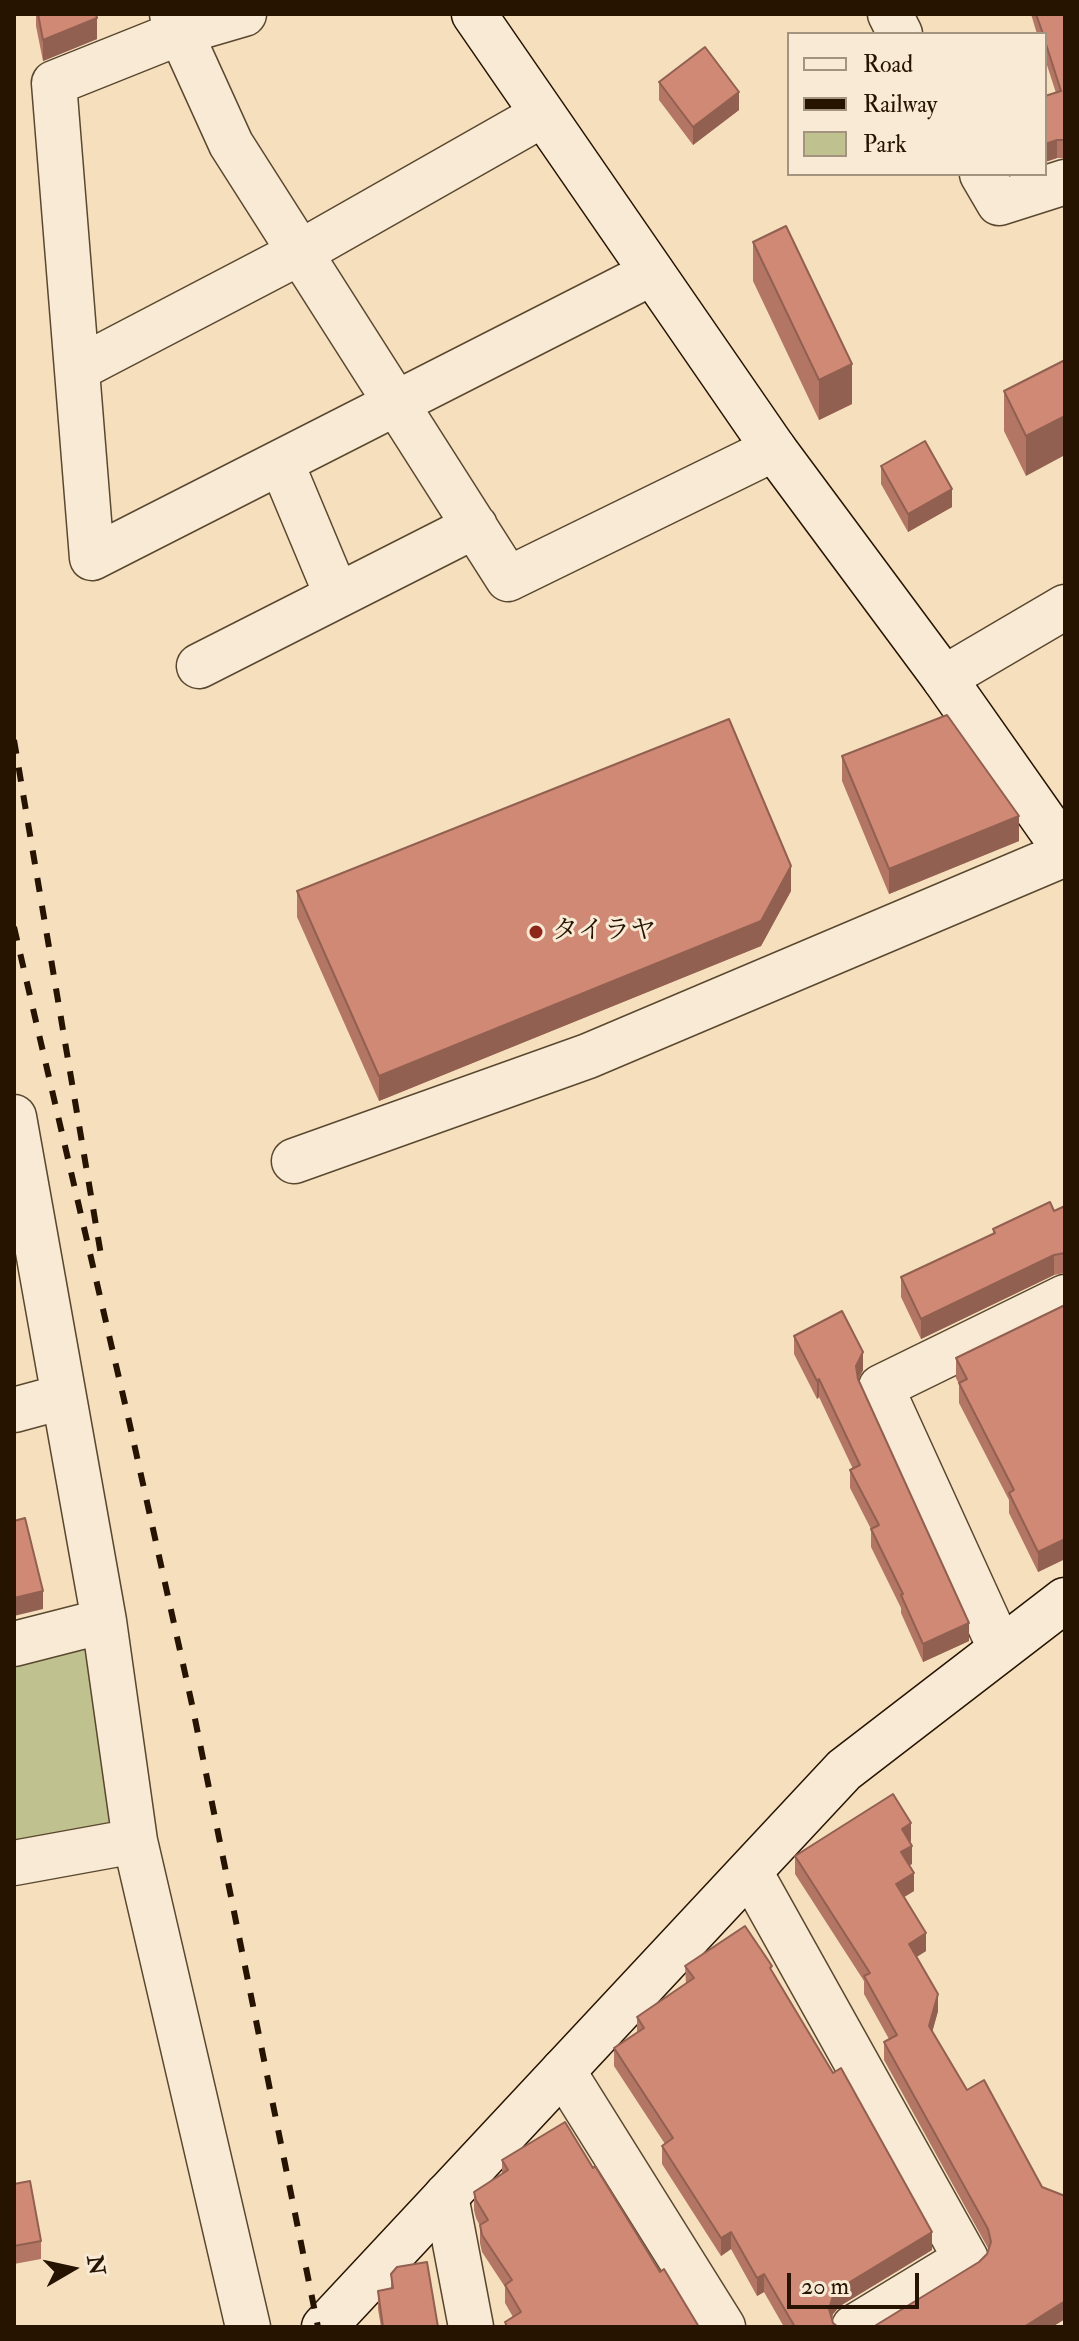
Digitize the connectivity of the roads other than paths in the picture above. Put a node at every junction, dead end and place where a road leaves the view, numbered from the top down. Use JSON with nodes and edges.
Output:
{"nodes":[{"id":1,"x":244,"y":14,"type":"edge"},
{"id":2,"x":890,"y":14,"type":"edge"},
{"id":3,"x":486,"y":17,"type":"edge"},
{"id":4,"x":176,"y":24,"type":"edge"},
{"id":5,"x":899,"y":32,"type":"edge"},
{"id":6,"x":542,"y":115,"type":"junction"},
{"id":7,"x":983,"y":176,"type":"edge"},
{"id":8,"x":1065,"y":182,"type":"edge"},
{"id":9,"x":299,"y":253,"type":"junction"},
{"id":10,"x":652,"y":273,"type":"junction"},
{"id":11,"x":77,"y":369,"type":"junction"},
{"id":12,"x":397,"y":403,"type":"junction"},
{"id":13,"x":774,"y":449,"type":"junction"},
{"id":14,"x":281,"y":462,"type":"junction"},
{"id":15,"x":475,"y":526,"type":"junction"},
{"id":16,"x":337,"y":596,"type":"junction"},
{"id":17,"x":1065,"y":607,"type":"edge"},
{"id":18,"x":199,"y":666,"type":"dead end"},
{"id":19,"x":944,"y":678,"type":"junction"},
{"id":20,"x":1065,"y":852,"type":"edge"},
{"id":21,"x":14,"y":1117,"type":"edge"},
{"id":22,"x":294,"y":1161,"type":"dead end"},
{"id":23,"x":1065,"y":1297,"type":"edge"},
{"id":24,"x":62,"y":1397,"type":"junction"},
{"id":25,"x":14,"y":1410,"type":"edge"},
{"id":26,"x":1065,"y":1600,"type":"edge"},
{"id":27,"x":104,"y":1621,"type":"junction"},
{"id":28,"x":14,"y":1644,"type":"edge"},
{"id":29,"x":1000,"y":1648,"type":"junction"},
{"id":30,"x":135,"y":1841,"type":"junction"},
{"id":31,"x":14,"y":1863,"type":"edge"},
{"id":32,"x":750,"y":1872,"type":"junction"},
{"id":33,"x":563,"y":2071,"type":"junction"},
{"id":34,"x":446,"y":2196,"type":"junction"},
{"id":35,"x":248,"y":2327,"type":"edge"},
{"id":36,"x":324,"y":2327,"type":"edge"},
{"id":37,"x":471,"y":2327,"type":"edge"},
{"id":38,"x":723,"y":2327,"type":"edge"},
{"id":39,"x":854,"y":2327,"type":"edge"}],
"edges":[{"from":1,"to":4,"type":"street"},
{"from":2,"to":5,"type":"street"},
{"from":3,"to":6,"type":"street"},
{"from":4,"to":9,"type":"street"},
{"from":4,"to":11,"type":"street"},
{"from":6,"to":9,"type":"street"},
{"from":6,"to":10,"type":"street"},
{"from":7,"to":8,"type":"street"},
{"from":9,"to":11,"type":"street"},
{"from":9,"to":12,"type":"street"},
{"from":10,"to":12,"type":"street"},
{"from":10,"to":13,"type":"street"},
{"from":11,"to":14,"type":"street"},
{"from":12,"to":14,"type":"street"},
{"from":12,"to":15,"type":"street"},
{"from":13,"to":15,"type":"street"},
{"from":13,"to":19,"type":"street"},
{"from":14,"to":16,"type":"street"},
{"from":15,"to":16,"type":"street"},
{"from":16,"to":18,"type":"street"},
{"from":17,"to":19,"type":"street"},
{"from":19,"to":20,"type":"street"},
{"from":20,"to":22,"type":"street"},
{"from":21,"to":24,"type":"street"},
{"from":23,"to":29,"type":"street"},
{"from":24,"to":25,"type":"street"},
{"from":24,"to":27,"type":"street"},
{"from":26,"to":29,"type":"street"},
{"from":27,"to":28,"type":"street"},
{"from":27,"to":30,"type":"street"},
{"from":29,"to":32,"type":"street"},
{"from":30,"to":31,"type":"street"},
{"from":30,"to":35,"type":"street"},
{"from":32,"to":33,"type":"street"},
{"from":32,"to":39,"type":"street"},
{"from":33,"to":34,"type":"street"},
{"from":33,"to":38,"type":"street"},
{"from":34,"to":36,"type":"street"},
{"from":34,"to":37,"type":"street"}]}
